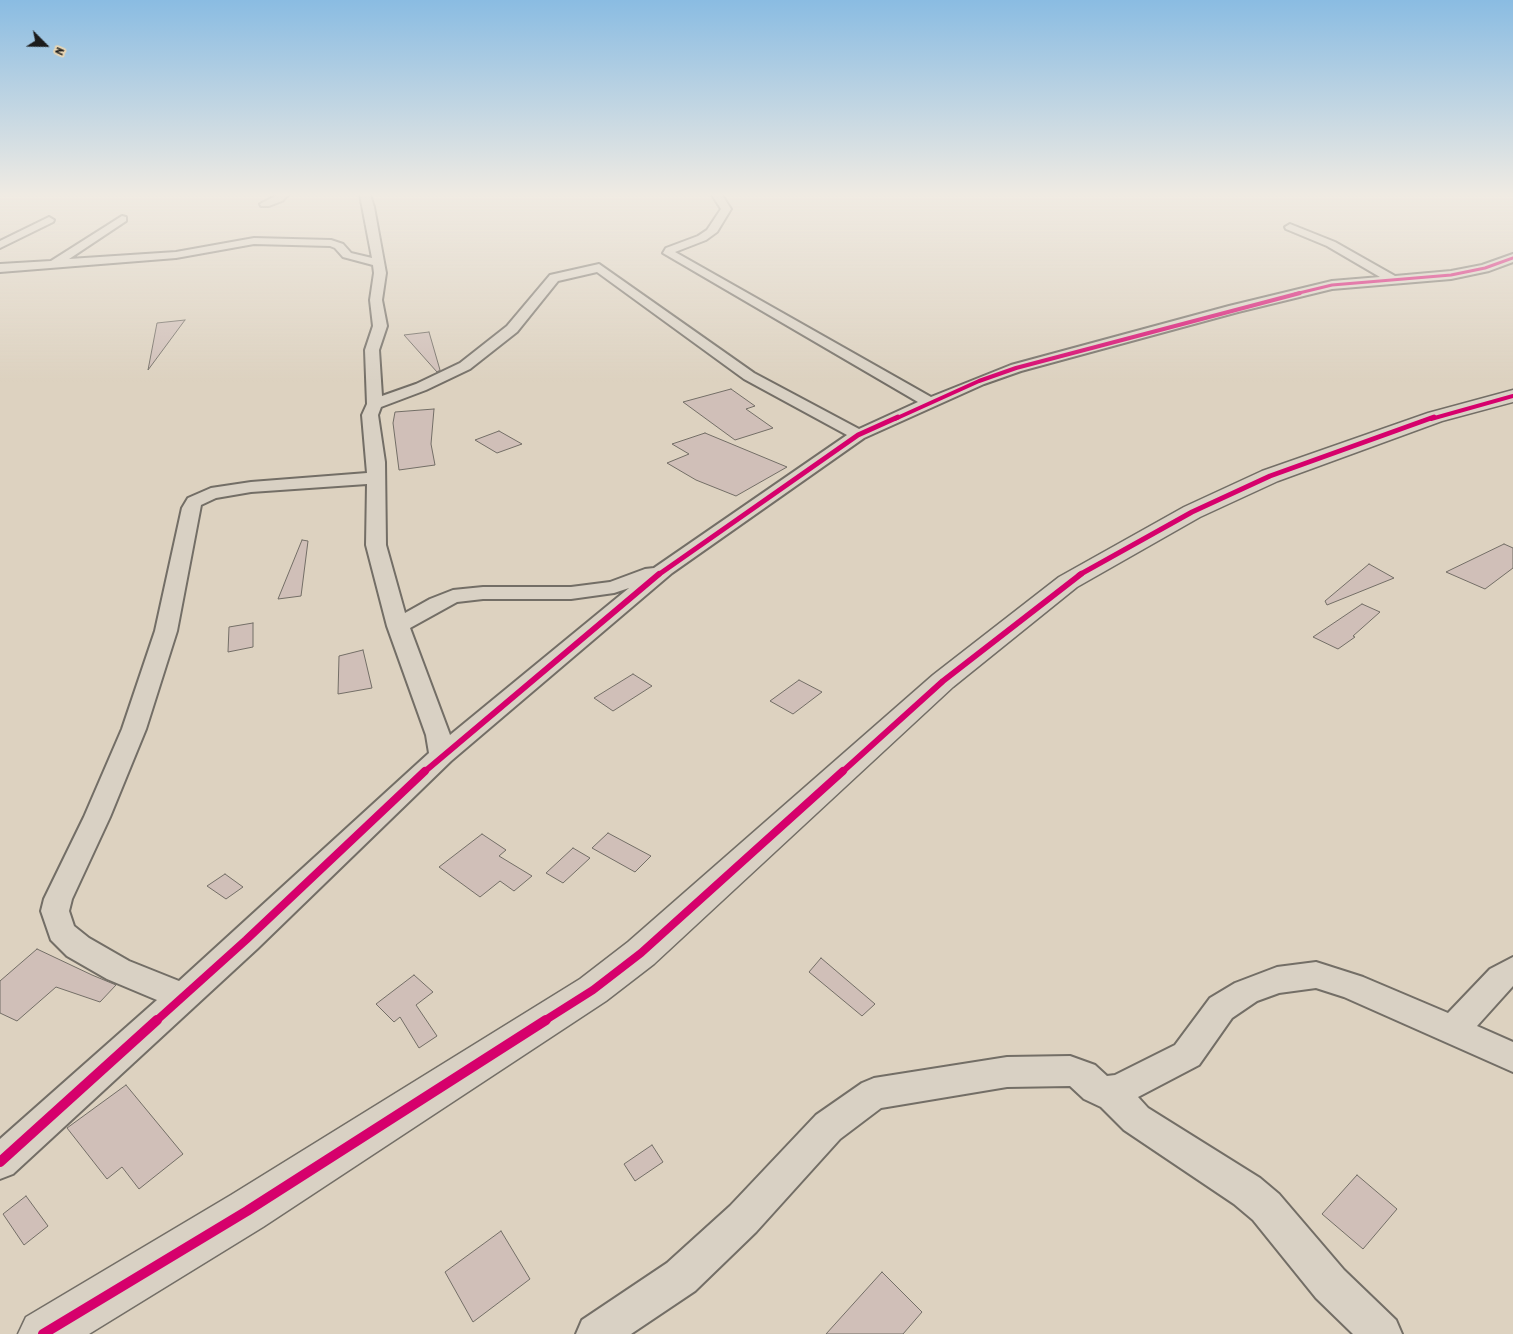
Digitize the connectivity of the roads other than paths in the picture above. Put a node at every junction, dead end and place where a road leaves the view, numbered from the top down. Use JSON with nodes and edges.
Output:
{"nodes":[{"id":1,"x":65,"y":257,"type":"edge"},
{"id":2,"x":140,"y":257,"type":"edge"},
{"id":3,"x":356,"y":257,"type":"edge"},
{"id":4,"x":378,"y":257,"type":"edge"},
{"id":5,"x":676,"y":257,"type":"edge"},
{"id":6,"x":1354,"y":257,"type":"edge"},
{"id":7,"x":1513,"y":258,"type":"edge"},
{"id":8,"x":379,"y":263,"type":"junction"},
{"id":9,"x":53,"y":265,"type":"junction"},
{"id":10,"x":0,"y":268,"type":"edge"},
{"id":11,"x":1393,"y":280,"type":"junction"},
{"id":12,"x":1513,"y":396,"type":"edge"},
{"id":13,"x":929,"y":402,"type":"junction"},
{"id":14,"x":375,"y":404,"type":"junction"},
{"id":15,"x":858,"y":435,"type":"junction"},
{"id":16,"x":376,"y":478,"type":"junction"},
{"id":17,"x":665,"y":569,"type":"junction"},
{"id":18,"x":398,"y":626,"type":"junction"},
{"id":19,"x":442,"y":755,"type":"junction"},
{"id":20,"x":1513,"y":970,"type":"edge"},
{"id":21,"x":183,"y":997,"type":"junction"},
{"id":22,"x":1454,"y":1029,"type":"junction"},
{"id":23,"x":1513,"y":1057,"type":"edge"},
{"id":24,"x":1109,"y":1092,"type":"junction"},
{"id":25,"x":0,"y":1162,"type":"edge"},
{"id":26,"x":43,"y":1334,"type":"edge"},
{"id":27,"x":596,"y":1334,"type":"edge"},
{"id":28,"x":1382,"y":1334,"type":"edge"}],
"edges":[{"from":1,"to":9,"type":"street"},
{"from":2,"to":9,"type":"street"},
{"from":3,"to":8,"type":"street"},
{"from":4,"to":8,"type":"street"},
{"from":5,"to":13,"type":"street"},
{"from":6,"to":11,"type":"street"},
{"from":7,"to":11,"type":"street"},
{"from":8,"to":14,"type":"street"},
{"from":9,"to":10,"type":"street"},
{"from":11,"to":13,"type":"street"},
{"from":12,"to":26,"type":"street"},
{"from":13,"to":15,"type":"street"},
{"from":14,"to":15,"type":"street"},
{"from":14,"to":16,"type":"street"},
{"from":15,"to":17,"type":"street"},
{"from":16,"to":18,"type":"street"},
{"from":16,"to":21,"type":"street"},
{"from":17,"to":18,"type":"street"},
{"from":17,"to":19,"type":"street"},
{"from":18,"to":19,"type":"street"},
{"from":19,"to":21,"type":"street"},
{"from":20,"to":22,"type":"street"},
{"from":21,"to":25,"type":"street"},
{"from":22,"to":23,"type":"street"},
{"from":22,"to":24,"type":"street"},
{"from":24,"to":27,"type":"street"},
{"from":24,"to":28,"type":"street"}]}
